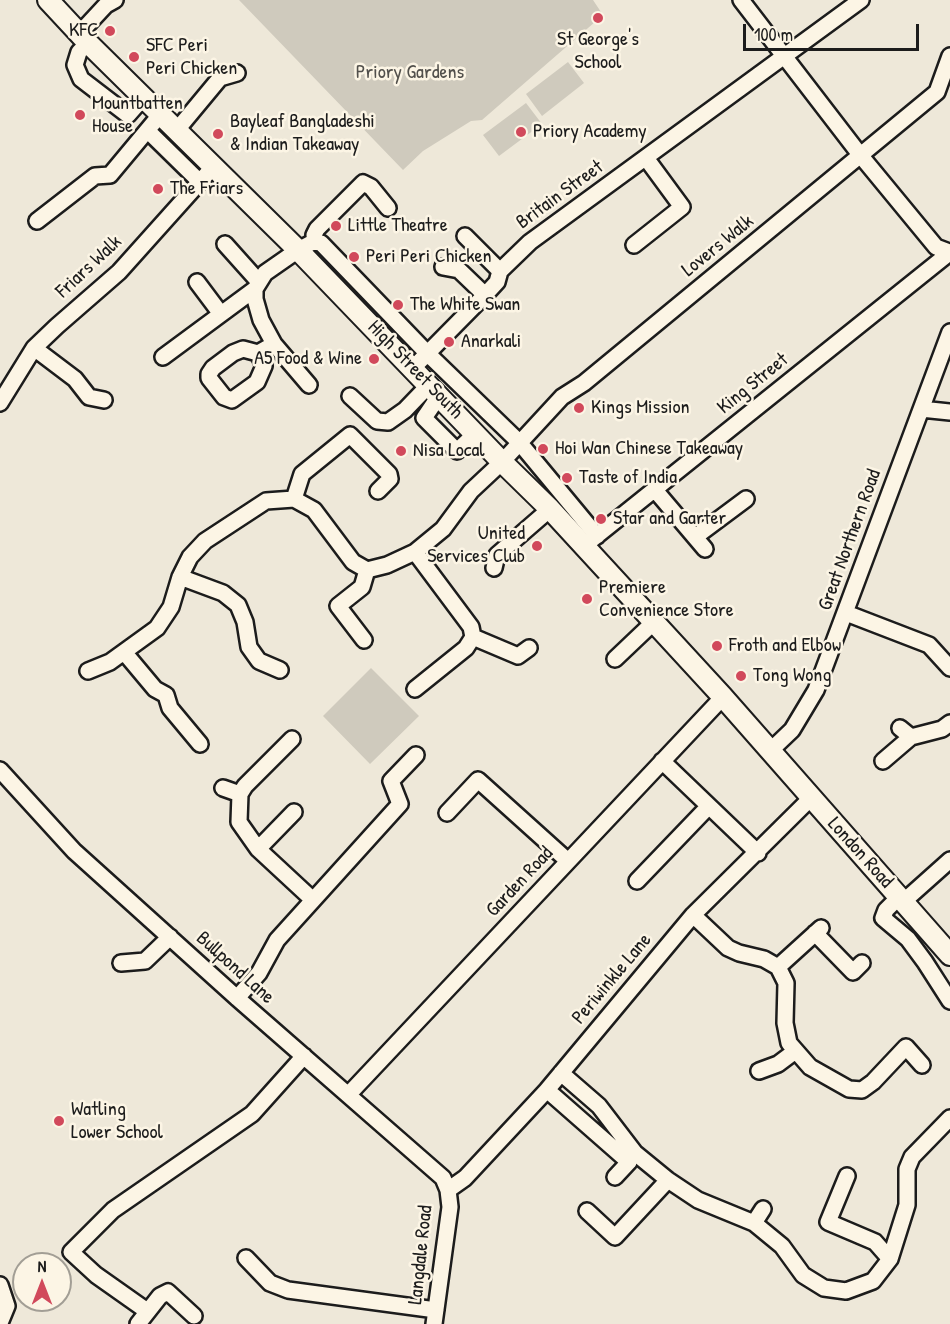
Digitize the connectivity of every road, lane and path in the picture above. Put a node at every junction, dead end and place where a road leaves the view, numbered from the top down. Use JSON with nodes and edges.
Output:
{"nodes":[{"id":1,"x":48,"y":0,"type":"edge"},
{"id":2,"x":115,"y":0,"type":"edge"},
{"id":3,"x":741,"y":0,"type":"edge"},
{"id":4,"x":861,"y":0,"type":"edge"},
{"id":5,"x":83,"y":38,"type":"junction"},
{"id":6,"x":783,"y":56,"type":"junction"},
{"id":7,"x":950,"y":56,"type":"edge"},
{"id":8,"x":237,"y":73,"type":"dead end"},
{"id":9,"x":143,"y":98,"type":"junction"},
{"id":10,"x":160,"y":115,"type":"junction"},
{"id":11,"x":148,"y":130,"type":"junction"},
{"id":12,"x":176,"y":131,"type":"junction"},
{"id":13,"x":861,"y":156,"type":"junction"},
{"id":14,"x":646,"y":158,"type":"junction"},
{"id":15,"x":214,"y":166,"type":"junction"},
{"id":16,"x":200,"y":182,"type":"junction"},
{"id":17,"x":388,"y":208,"type":"dead end"},
{"id":18,"x":37,"y":221,"type":"dead end"},
{"id":19,"x":465,"y":236,"type":"dead end"},
{"id":20,"x":225,"y":244,"type":"dead end"},
{"id":21,"x":634,"y":245,"type":"dead end"},
{"id":22,"x":307,"y":246,"type":"junction"},
{"id":23,"x":949,"y":256,"type":"edge"},
{"id":24,"x":443,"y":267,"type":"dead end"},
{"id":25,"x":500,"y":271,"type":"junction"},
{"id":26,"x":196,"y":282,"type":"dead end"},
{"id":27,"x":257,"y":286,"type":"junction"},
{"id":28,"x":485,"y":295,"type":"junction"},
{"id":29,"x":221,"y":314,"type":"junction"},
{"id":30,"x":950,"y":332,"type":"edge"},
{"id":31,"x":274,"y":344,"type":"junction"},
{"id":32,"x":34,"y":348,"type":"junction"},
{"id":33,"x":258,"y":353,"type":"dead end"},
{"id":34,"x":428,"y":354,"type":"junction"},
{"id":35,"x":163,"y":357,"type":"dead end"},
{"id":36,"x":413,"y":368,"type":"junction"},
{"id":37,"x":309,"y":385,"type":"dead end"},
{"id":38,"x":434,"y":391,"type":"junction"},
{"id":39,"x":350,"y":396,"type":"dead end"},
{"id":40,"x":104,"y":400,"type":"dead end"},
{"id":41,"x":0,"y":403,"type":"edge"},
{"id":42,"x":921,"y":409,"type":"junction"},
{"id":43,"x":950,"y":412,"type":"edge"},
{"id":44,"x":476,"y":434,"type":"junction"},
{"id":45,"x":519,"y":442,"type":"junction"},
{"id":46,"x":502,"y":462,"type":"junction"},
{"id":47,"x":655,"y":490,"type":"junction"},
{"id":48,"x":378,"y":491,"type":"dead end"},
{"id":49,"x":294,"y":499,"type":"junction"},
{"id":50,"x":746,"y":499,"type":"dead end"},
{"id":51,"x":550,"y":509,"type":"junction"},
{"id":52,"x":695,"y":537,"type":"junction"},
{"id":53,"x":590,"y":541,"type":"junction"},
{"id":54,"x":705,"y":549,"type":"dead end"},
{"id":55,"x":415,"y":552,"type":"junction"},
{"id":56,"x":494,"y":568,"type":"dead end"},
{"id":57,"x":367,"y":570,"type":"junction"},
{"id":58,"x":180,"y":577,"type":"junction"},
{"id":59,"x":846,"y":613,"type":"junction"},
{"id":60,"x":655,"y":621,"type":"junction"},
{"id":61,"x":473,"y":637,"type":"junction"},
{"id":62,"x":364,"y":640,"type":"dead end"},
{"id":63,"x":529,"y":648,"type":"dead end"},
{"id":64,"x":124,"y":652,"type":"junction"},
{"id":65,"x":615,"y":659,"type":"dead end"},
{"id":66,"x":950,"y":668,"type":"edge"},
{"id":67,"x":280,"y":670,"type":"dead end"},
{"id":68,"x":88,"y":671,"type":"dead end"},
{"id":69,"x":415,"y":689,"type":"dead end"},
{"id":70,"x":723,"y":697,"type":"junction"},
{"id":71,"x":950,"y":723,"type":"edge"},
{"id":72,"x":292,"y":739,"type":"dead end"},
{"id":73,"x":200,"y":744,"type":"dead end"},
{"id":74,"x":770,"y":752,"type":"junction"},
{"id":75,"x":416,"y":755,"type":"dead end"},
{"id":76,"x":662,"y":761,"type":"junction"},
{"id":77,"x":883,"y":761,"type":"dead end"},
{"id":78,"x":0,"y":770,"type":"edge"},
{"id":79,"x":223,"y":788,"type":"dead end"},
{"id":80,"x":240,"y":794,"type":"junction"},
{"id":81,"x":811,"y":798,"type":"junction"},
{"id":82,"x":709,"y":806,"type":"junction"},
{"id":83,"x":294,"y":812,"type":"dead end"},
{"id":84,"x":447,"y":813,"type":"dead end"},
{"id":85,"x":258,"y":849,"type":"junction"},
{"id":86,"x":758,"y":853,"type":"junction"},
{"id":87,"x":950,"y":860,"type":"edge"},
{"id":88,"x":568,"y":861,"type":"junction"},
{"id":89,"x":637,"y":881,"type":"dead end"},
{"id":90,"x":901,"y":899,"type":"junction"},
{"id":91,"x":313,"y":900,"type":"junction"},
{"id":92,"x":693,"y":915,"type":"junction"},
{"id":93,"x":170,"y":937,"type":"junction"},
{"id":94,"x":950,"y":955,"type":"edge"},
{"id":95,"x":122,"y":963,"type":"dead end"},
{"id":96,"x":862,"y":963,"type":"dead end"},
{"id":97,"x":778,"y":967,"type":"junction"},
{"id":98,"x":237,"y":998,"type":"junction"},
{"id":99,"x":950,"y":1001,"type":"edge"},
{"id":100,"x":794,"y":1052,"type":"junction"},
{"id":101,"x":304,"y":1056,"type":"junction"},
{"id":102,"x":922,"y":1065,"type":"dead end"},
{"id":103,"x":759,"y":1071,"type":"dead end"},
{"id":104,"x":561,"y":1073,"type":"junction"},
{"id":105,"x":547,"y":1090,"type":"junction"},
{"id":106,"x":348,"y":1095,"type":"junction"},
{"id":107,"x":950,"y":1118,"type":"edge"},
{"id":108,"x":847,"y":1176,"type":"dead end"},
{"id":109,"x":615,"y":1177,"type":"dead end"},
{"id":110,"x":668,"y":1180,"type":"junction"},
{"id":111,"x":448,"y":1190,"type":"junction"},
{"id":112,"x":763,"y":1209,"type":"dead end"},
{"id":113,"x":587,"y":1210,"type":"dead end"},
{"id":114,"x":754,"y":1223,"type":"junction"},
{"id":115,"x":246,"y":1257,"type":"dead end"},
{"id":116,"x":890,"y":1259,"type":"junction"},
{"id":117,"x":0,"y":1285,"type":"edge"},
{"id":118,"x":147,"y":1311,"type":"junction"},
{"id":119,"x":194,"y":1316,"type":"dead end"},
{"id":120,"x":436,"y":1317,"type":"edge"},
{"id":121,"x":3,"y":1323,"type":"edge"},
{"id":122,"x":138,"y":1324,"type":"edge"}],
"edges":[{"from":1,"to":5,"type":"main road","name":"High Street South"},
{"from":2,"to":5,"type":"street"},
{"from":3,"to":6,"type":"street"},
{"from":4,"to":6,"type":"street","name":"Britain Street"},
{"from":5,"to":9,"type":"main road","name":"High Street South"},
{"from":5,"to":9,"type":"street"},
{"from":6,"to":13,"type":"street"},
{"from":6,"to":14,"type":"street","name":"Britain Street"},
{"from":7,"to":13,"type":"street","name":"Lovers Walk"},
{"from":8,"to":12,"type":"street"},
{"from":9,"to":10,"type":"main road","name":"High Street South"},
{"from":10,"to":11,"type":"street"},
{"from":10,"to":12,"type":"main road","name":"High Street South"},
{"from":11,"to":16,"type":"street"},
{"from":11,"to":18,"type":"street"},
{"from":12,"to":15,"type":"main road","name":"High Street South"},
{"from":13,"to":23,"type":"street"},
{"from":13,"to":45,"type":"street","name":"Lovers Walk"},
{"from":14,"to":21,"type":"street"},
{"from":14,"to":25,"type":"street","name":"Britain Street"},
{"from":15,"to":16,"type":"street","name":"Friars Walk"},
{"from":15,"to":22,"type":"main road","name":"High Street South"},
{"from":16,"to":32,"type":"street","name":"Friars Walk"},
{"from":17,"to":22,"type":"street"},
{"from":19,"to":25,"type":"street"},
{"from":20,"to":27,"type":"street"},
{"from":22,"to":27,"type":"street"},
{"from":22,"to":34,"type":"street"},
{"from":22,"to":36,"type":"main road","name":"High Street South"},
{"from":23,"to":47,"type":"street","name":"King Street"},
{"from":24,"to":28,"type":"street"},
{"from":25,"to":28,"type":"street","name":"Britain Street"},
{"from":26,"to":29,"type":"street"},
{"from":27,"to":29,"type":"street"},
{"from":27,"to":31,"type":"street"},
{"from":28,"to":34,"type":"street","name":"Britain Street"},
{"from":29,"to":35,"type":"street"},
{"from":30,"to":42,"type":"street","name":"Great Northern Road"},
{"from":31,"to":33,"type":"street"},
{"from":31,"to":37,"type":"street"},
{"from":32,"to":40,"type":"street"},
{"from":32,"to":41,"type":"street","name":"Friars Walk"},
{"from":34,"to":36,"type":"street","name":"Britain Street"},
{"from":34,"to":45,"type":"street"},
{"from":36,"to":38,"type":"main road","name":"High Street South"},
{"from":38,"to":39,"type":"street"},
{"from":38,"to":44,"type":"main road","name":"High Street South"},
{"from":38,"to":44,"type":"street"},
{"from":42,"to":43,"type":"street"},
{"from":42,"to":59,"type":"street","name":"Great Northern Road"},
{"from":44,"to":46,"type":"main road","name":"High Street South"},
{"from":45,"to":46,"type":"street","name":"Lovers Walk"},
{"from":45,"to":53,"type":"street"},
{"from":46,"to":51,"type":"main road","name":"High Street South"},
{"from":46,"to":55,"type":"street","name":"Lovers Walk"},
{"from":47,"to":52,"type":"street"},
{"from":47,"to":53,"type":"street","name":"King Street"},
{"from":48,"to":49,"type":"street"},
{"from":49,"to":57,"type":"street"},
{"from":49,"to":58,"type":"street"},
{"from":50,"to":52,"type":"street"},
{"from":51,"to":53,"type":"main road","name":"High Street South"},
{"from":51,"to":56,"type":"street"},
{"from":52,"to":54,"type":"street"},
{"from":53,"to":60,"type":"main road","name":"High Street South"},
{"from":55,"to":57,"type":"street","name":"Lovers Walk"},
{"from":55,"to":61,"type":"street"},
{"from":57,"to":62,"type":"street"},
{"from":58,"to":64,"type":"street"},
{"from":58,"to":67,"type":"street"},
{"from":59,"to":66,"type":"street"},
{"from":59,"to":74,"type":"street","name":"Great Northern Road"},
{"from":60,"to":65,"type":"street"},
{"from":60,"to":70,"type":"main road","name":"High Street South"},
{"from":61,"to":63,"type":"street"},
{"from":61,"to":69,"type":"street"},
{"from":64,"to":68,"type":"street"},
{"from":64,"to":73,"type":"street"},
{"from":70,"to":74,"type":"main road","name":"High Street South"},
{"from":70,"to":76,"type":"street","name":"Garden Road"},
{"from":71,"to":77,"type":"street"},
{"from":72,"to":80,"type":"street"},
{"from":74,"to":81,"type":"main road","name":"London Road"},
{"from":75,"to":91,"type":"street"},
{"from":76,"to":82,"type":"street"},
{"from":76,"to":88,"type":"street","name":"Garden Road"},
{"from":78,"to":93,"type":"street","name":"Bullpond Lane"},
{"from":79,"to":80,"type":"street"},
{"from":80,"to":85,"type":"street"},
{"from":81,"to":86,"type":"street","name":"Periwinkle Lane"},
{"from":81,"to":90,"type":"main road","name":"London Road"},
{"from":82,"to":86,"type":"street"},
{"from":82,"to":89,"type":"street"},
{"from":83,"to":85,"type":"street"},
{"from":84,"to":88,"type":"street"},
{"from":85,"to":91,"type":"street"},
{"from":86,"to":92,"type":"street","name":"Periwinkle Lane"},
{"from":87,"to":90,"type":"street"},
{"from":88,"to":106,"type":"street","name":"Garden Road"},
{"from":90,"to":94,"type":"main road","name":"London Road"},
{"from":90,"to":99,"type":"street"},
{"from":91,"to":98,"type":"street"},
{"from":92,"to":97,"type":"street"},
{"from":92,"to":104,"type":"street","name":"Periwinkle Lane"},
{"from":93,"to":95,"type":"street"},
{"from":93,"to":98,"type":"street","name":"Bullpond Lane"},
{"from":96,"to":97,"type":"street"},
{"from":97,"to":100,"type":"street"},
{"from":98,"to":101,"type":"street","name":"Bullpond Lane"},
{"from":100,"to":102,"type":"street"},
{"from":100,"to":103,"type":"street"},
{"from":101,"to":106,"type":"street","name":"Bullpond Lane"},
{"from":101,"to":118,"type":"street"},
{"from":104,"to":105,"type":"street","name":"Periwinkle Lane"},
{"from":104,"to":110,"type":"street"},
{"from":105,"to":109,"type":"street"},
{"from":105,"to":111,"type":"street","name":"Periwinkle Lane"},
{"from":106,"to":111,"type":"street","name":"Bullpond Lane"},
{"from":107,"to":116,"type":"street"},
{"from":108,"to":116,"type":"street"},
{"from":110,"to":113,"type":"street"},
{"from":110,"to":114,"type":"street"},
{"from":111,"to":120,"type":"street","name":"Langdale Road"},
{"from":112,"to":114,"type":"street"},
{"from":114,"to":116,"type":"street"},
{"from":115,"to":120,"type":"street"},
{"from":117,"to":121,"type":"street"},
{"from":118,"to":119,"type":"street"},
{"from":118,"to":122,"type":"street"}]}
